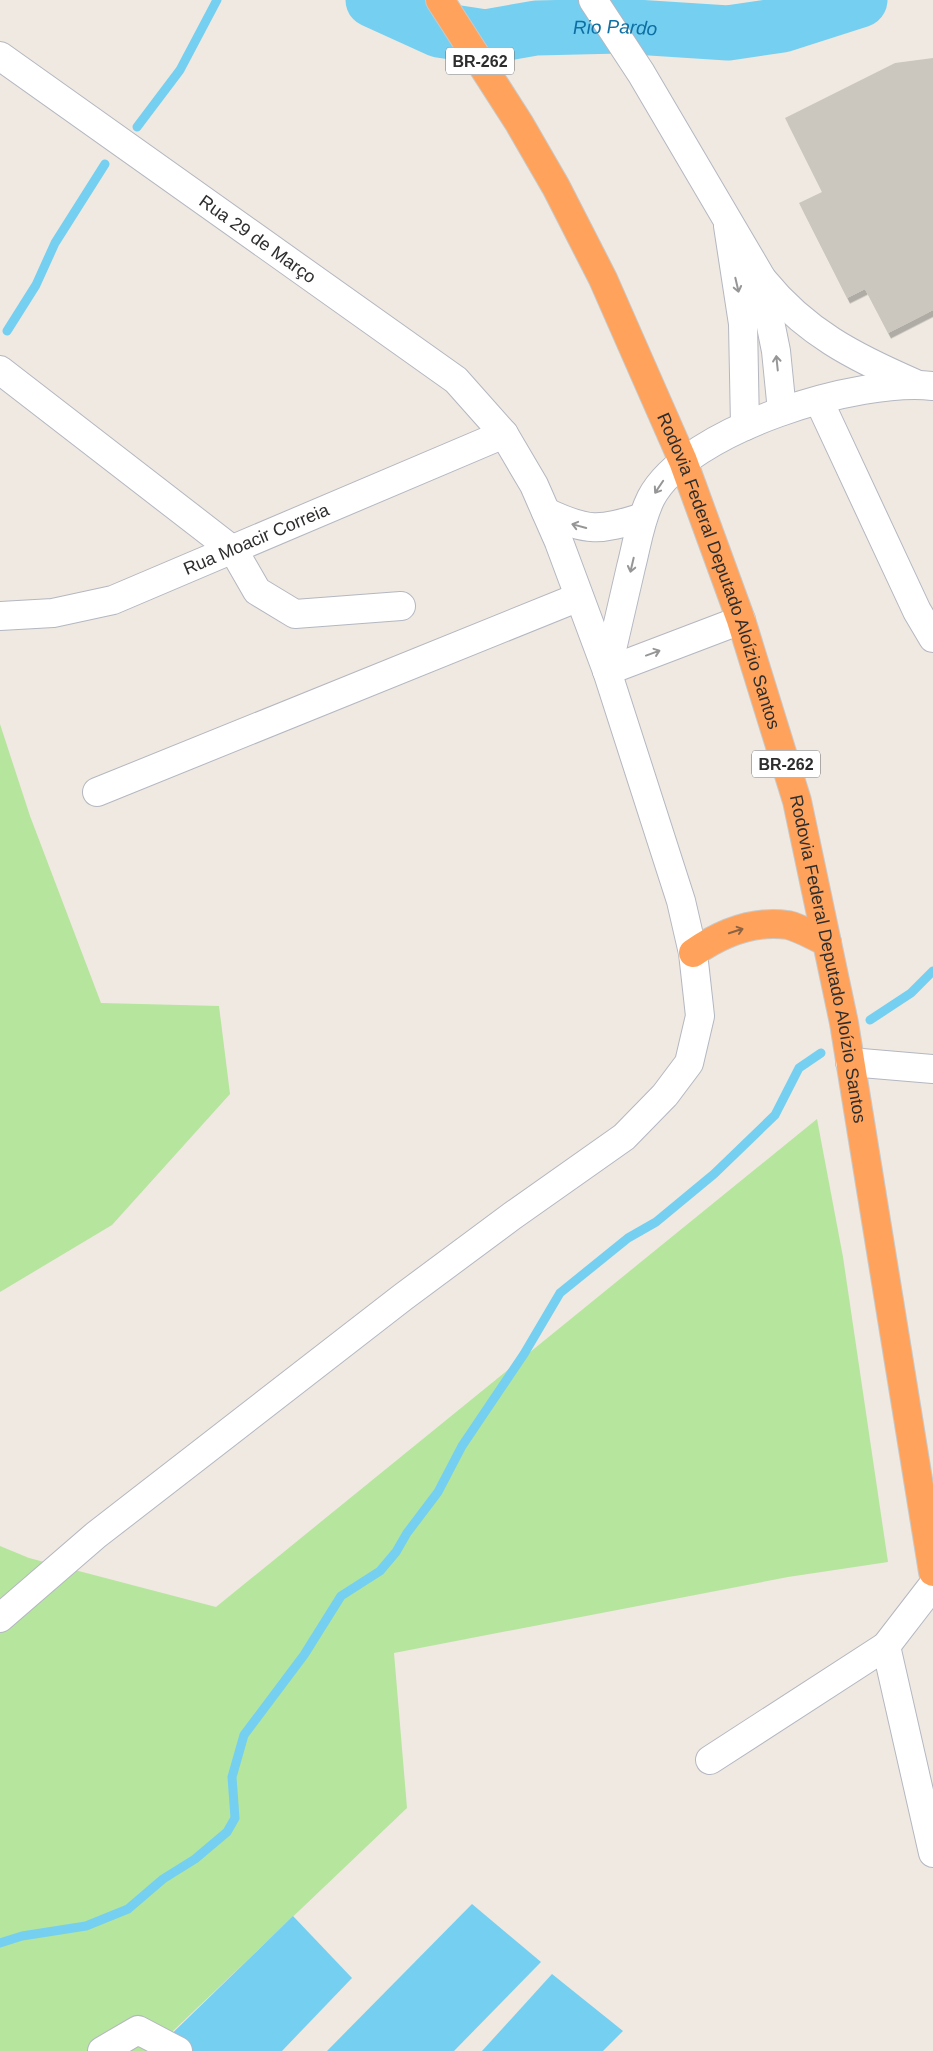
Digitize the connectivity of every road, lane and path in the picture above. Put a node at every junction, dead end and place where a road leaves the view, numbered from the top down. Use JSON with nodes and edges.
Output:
{"nodes":[{"id":1,"x":440,"y":0,"type":"edge"},
{"id":2,"x":597,"y":6,"type":"edge"},
{"id":3,"x":0,"y":56,"type":"edge"},
{"id":4,"x":727,"y":219,"type":"junction"},
{"id":5,"x":761,"y":277,"type":"junction"},
{"id":6,"x":0,"y":370,"type":"edge"},
{"id":7,"x":925,"y":385,"type":"edge"},
{"id":8,"x":819,"y":401,"type":"junction"},
{"id":9,"x":782,"y":412,"type":"junction"},
{"id":10,"x":745,"y":426,"type":"junction"},
{"id":11,"x":504,"y":434,"type":"junction"},
{"id":12,"x":683,"y":461,"type":"junction"},
{"id":13,"x":546,"y":512,"type":"junction"},
{"id":14,"x":643,"y":518,"type":"junction"},
{"id":15,"x":234,"y":551,"type":"junction"},
{"id":16,"x":579,"y":597,"type":"junction"},
{"id":17,"x":401,"y":606,"type":"dead end"},
{"id":18,"x":0,"y":616,"type":"edge"},
{"id":19,"x":741,"y":620,"type":"junction"},
{"id":20,"x":933,"y":638,"type":"edge"},
{"id":21,"x":608,"y":671,"type":"junction"},
{"id":22,"x":98,"y":792,"type":"dead end"},
{"id":23,"x":827,"y":942,"type":"junction"},
{"id":24,"x":693,"y":954,"type":"junction"},
{"id":25,"x":850,"y":1062,"type":"junction"},
{"id":26,"x":933,"y":1069,"type":"edge"},
{"id":27,"x":933,"y":1572,"type":"edge"},
{"id":28,"x":933,"y":1585,"type":"edge"},
{"id":29,"x":0,"y":1618,"type":"edge"},
{"id":30,"x":886,"y":1646,"type":"junction"},
{"id":31,"x":710,"y":1760,"type":"dead end"},
{"id":32,"x":933,"y":1854,"type":"edge"},
{"id":33,"x":102,"y":2051,"type":"edge"},
{"id":34,"x":178,"y":2051,"type":"edge"}],
"edges":[{"from":1,"to":12,"type":"highway","name":"Rodovia Federal Deputado Aloízio Santos","number":"BR-262"},
{"from":2,"to":4,"type":"street"},
{"from":3,"to":11,"type":"street","name":"Rua 29 de Março"},
{"from":4,"to":5,"type":"street"},
{"from":4,"to":10,"type":"street","one_way":true},
{"from":5,"to":7,"type":"street"},
{"from":9,"to":5,"type":"street","one_way":true},
{"from":6,"to":15,"type":"street"},
{"from":7,"to":8,"type":"street"},
{"from":8,"to":9,"type":"street"},
{"from":8,"to":20,"type":"street"},
{"from":9,"to":10,"type":"street"},
{"from":10,"to":12,"type":"street"},
{"from":11,"to":13,"type":"street","name":"Rua 29 de Março"},
{"from":11,"to":15,"type":"street","name":"Rua Moacir Correia"},
{"from":12,"to":14,"type":"street","one_way":true},
{"from":12,"to":19,"type":"highway","name":"Rodovia Federal Deputado Aloízio Santos","number":"BR-262"},
{"from":14,"to":13,"type":"street","one_way":true},
{"from":13,"to":16,"type":"street","name":"Rua 29 de Março"},
{"from":14,"to":21,"type":"street","one_way":true},
{"from":15,"to":17,"type":"street"},
{"from":15,"to":18,"type":"street","name":"Rua Moacir Correia"},
{"from":16,"to":21,"type":"street","name":"Rua 29 de Março"},
{"from":16,"to":22,"type":"street"},
{"from":21,"to":19,"type":"street","one_way":true},
{"from":19,"to":23,"type":"highway","name":"Rodovia Federal Deputado Aloízio Santos","number":"BR-262"},
{"from":21,"to":24,"type":"street","name":"Rua 29 de Março"},
{"from":24,"to":23,"type":"highway","one_way":true},
{"from":23,"to":25,"type":"highway","name":"Rodovia Federal Deputado Aloízio Santos","number":"BR-262"},
{"from":24,"to":29,"type":"street","name":"Rua 29 de Março"},
{"from":25,"to":26,"type":"street"},
{"from":25,"to":27,"type":"highway","name":"Rodovia Federal Deputado Aloízio Santos","number":"BR-262"},
{"from":28,"to":30,"type":"street"},
{"from":30,"to":31,"type":"street"},
{"from":30,"to":32,"type":"street"},
{"from":33,"to":34,"type":"street"}]}
